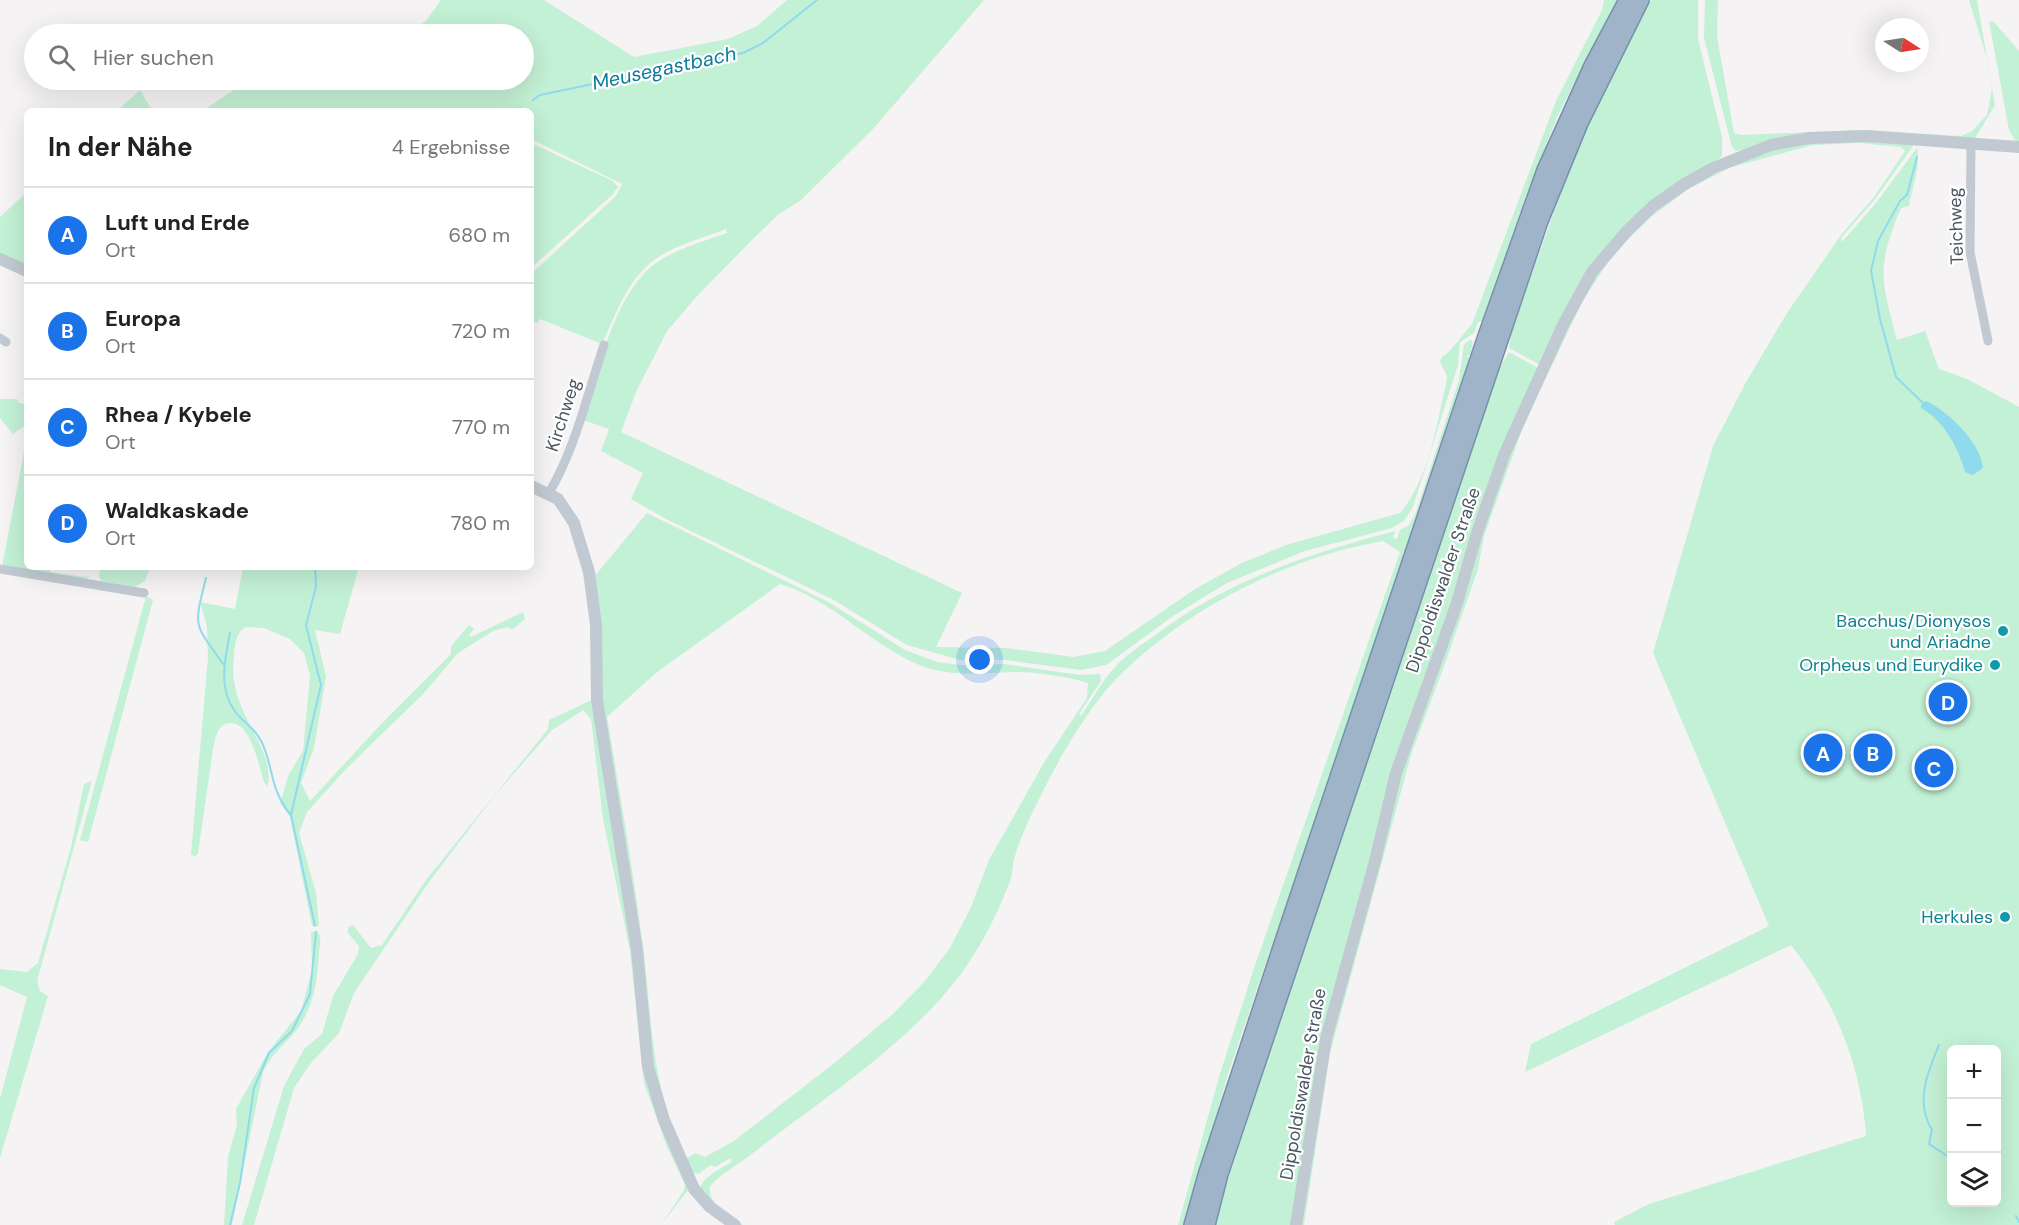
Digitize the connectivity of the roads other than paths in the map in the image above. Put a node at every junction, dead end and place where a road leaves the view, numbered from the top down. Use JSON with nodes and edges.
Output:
{"nodes":[{"id":1,"x":1627,"y":0,"type":"edge"},
{"id":2,"x":1641,"y":0,"type":"edge"},
{"id":3,"x":1971,"y":144,"type":"junction"},
{"id":4,"x":2019,"y":147,"type":"edge"},
{"id":5,"x":0,"y":259,"type":"edge"},
{"id":6,"x":24,"y":270,"type":"edge"},
{"id":7,"x":1988,"y":341,"type":"dead end"},
{"id":8,"x":1491,"y":344,"type":"junction"},
{"id":9,"x":604,"y":345,"type":"dead end"},
{"id":10,"x":534,"y":487,"type":"edge"},
{"id":11,"x":549,"y":493,"type":"junction"},
{"id":12,"x":0,"y":569,"type":"edge"},
{"id":13,"x":144,"y":593,"type":"dead end"},
{"id":14,"x":735,"y":1225,"type":"edge"},
{"id":15,"x":1192,"y":1225,"type":"edge"},
{"id":16,"x":1207,"y":1225,"type":"edge"},
{"id":17,"x":1296,"y":1225,"type":"edge"}],
"edges":[{"from":1,"to":8,"type":"highway"},
{"from":2,"to":8,"type":"highway"},
{"from":3,"to":4,"type":"street","name":"Dippoldiswalder Straße"},
{"from":3,"to":7,"type":"street","name":"Teichweg"},
{"from":3,"to":17,"type":"street","name":"Dippoldiswalder Straße"},
{"from":5,"to":6,"type":"street"},
{"from":8,"to":15,"type":"highway"},
{"from":8,"to":16,"type":"highway"},
{"from":9,"to":11,"type":"street","name":"Kirchweg"},
{"from":10,"to":11,"type":"street"},
{"from":11,"to":14,"type":"street"},
{"from":12,"to":13,"type":"street"}]}
